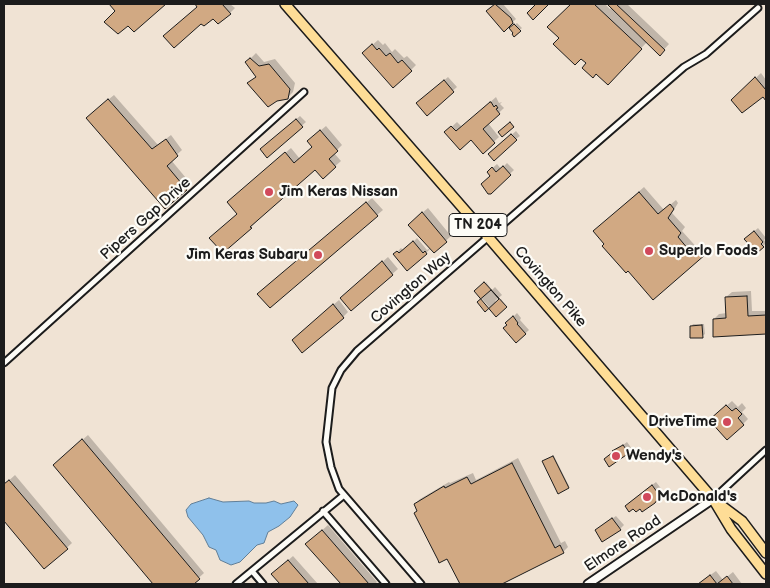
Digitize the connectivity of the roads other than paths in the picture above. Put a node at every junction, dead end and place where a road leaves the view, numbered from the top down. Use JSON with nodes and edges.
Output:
{"nodes":[{"id":1,"x":284,"y":4,"type":"edge"},
{"id":2,"x":758,"y":8,"type":"dead end"},
{"id":3,"x":304,"y":92,"type":"dead end"},
{"id":4,"x":489,"y":238,"type":"junction"},
{"id":5,"x":4,"y":363,"type":"edge"},
{"id":6,"x":766,"y":450,"type":"edge"},
{"id":7,"x":344,"y":495,"type":"junction"},
{"id":8,"x":714,"y":499,"type":"junction"},
{"id":9,"x":323,"y":511,"type":"junction"},
{"id":10,"x":766,"y":553,"type":"edge"},
{"id":11,"x":252,"y":571,"type":"junction"},
{"id":12,"x":766,"y":574,"type":"edge"},
{"id":13,"x":236,"y":584,"type":"edge"},
{"id":14,"x":263,"y":584,"type":"edge"},
{"id":15,"x":386,"y":584,"type":"edge"},
{"id":16,"x":421,"y":584,"type":"edge"},
{"id":17,"x":588,"y":584,"type":"edge"}],
"edges":[{"from":1,"to":4,"type":"main road","name":"Covington Pike","number":"TN 204"},
{"from":2,"to":4,"type":"street","name":"Covington Way"},
{"from":3,"to":5,"type":"street","name":"Pipers Gap Drive"},
{"from":4,"to":7,"type":"street","name":"Covington Way"},
{"from":4,"to":8,"type":"main road","name":"Covington Pike","number":"TN 204"},
{"from":6,"to":8,"type":"street","name":"Elmore Road"},
{"from":7,"to":9,"type":"street"},
{"from":7,"to":16,"type":"street","name":"Covington Way"},
{"from":8,"to":10,"type":"main road","name":"Covington Pike","number":"TN 204"},
{"from":8,"to":12,"type":"main road","name":"Covington Pike","number":"TN 204"},
{"from":8,"to":17,"type":"street","name":"Elmore Road"},
{"from":9,"to":11,"type":"street"},
{"from":9,"to":15,"type":"street"},
{"from":11,"to":13,"type":"street"},
{"from":11,"to":14,"type":"street"}]}
